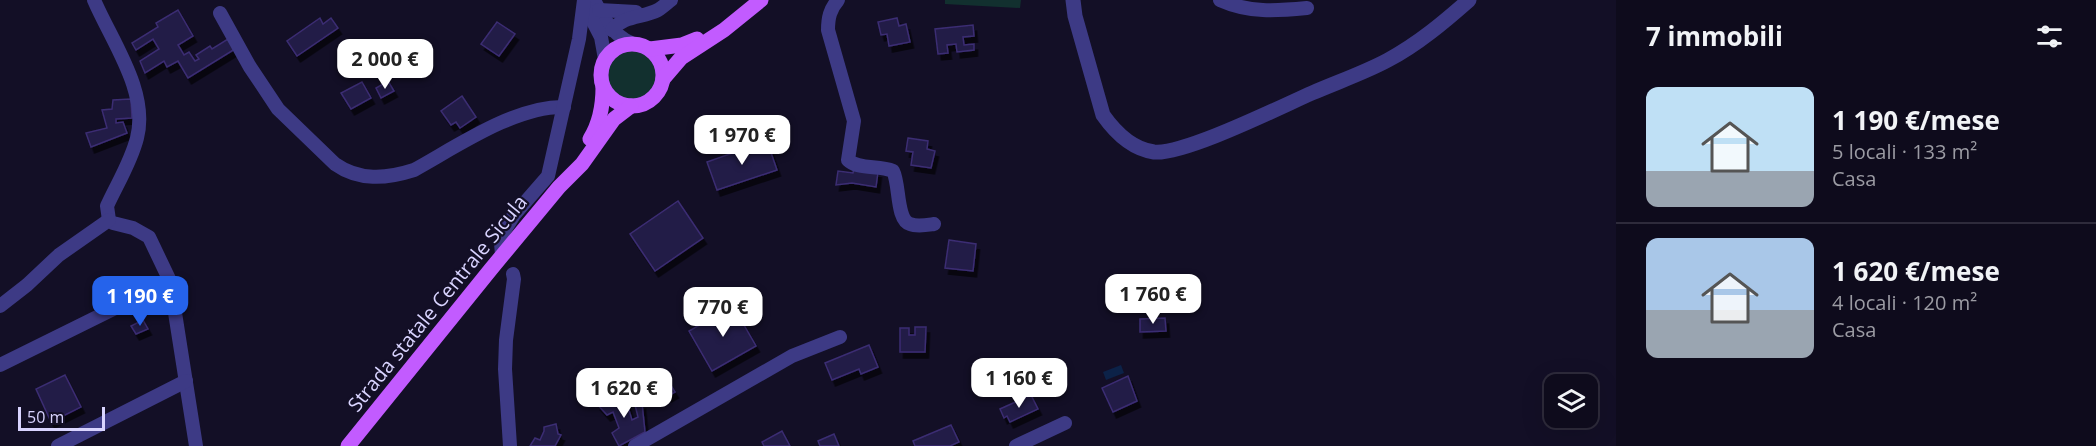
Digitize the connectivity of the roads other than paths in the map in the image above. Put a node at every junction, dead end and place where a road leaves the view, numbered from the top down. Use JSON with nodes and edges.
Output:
{"nodes":[{"id":1,"x":94,"y":0,"type":"edge"},
{"id":2,"x":670,"y":0,"type":"edge"},
{"id":3,"x":838,"y":0,"type":"edge"},
{"id":4,"x":1073,"y":0,"type":"edge"},
{"id":5,"x":1220,"y":0,"type":"edge"},
{"id":6,"x":1470,"y":0,"type":"edge"},
{"id":7,"x":590,"y":3,"type":"edge"},
{"id":8,"x":756,"y":4,"type":"edge"},
{"id":9,"x":1307,"y":8,"type":"dead end"},
{"id":10,"x":659,"y":9,"type":"junction"},
{"id":11,"x":220,"y":13,"type":"dead end"},
{"id":12,"x":612,"y":30,"type":"junction"},
{"id":13,"x":631,"y":44,"type":"junction"},
{"id":14,"x":650,"y":49,"type":"junction"},
{"id":15,"x":604,"y":59,"type":"junction"},
{"id":16,"x":663,"y":79,"type":"junction"},
{"id":17,"x":603,"y":87,"type":"junction"},
{"id":18,"x":631,"y":106,"type":"junction"},
{"id":19,"x":564,"y":108,"type":"junction"},
{"id":20,"x":559,"y":187,"type":"junction"},
{"id":21,"x":110,"y":220,"type":"junction"},
{"id":22,"x":934,"y":224,"type":"dead end"},
{"id":23,"x":502,"y":255,"type":"junction"},
{"id":24,"x":513,"y":274,"type":"dead end"},
{"id":25,"x":170,"y":281,"type":"junction"},
{"id":26,"x":0,"y":306,"type":"edge"},
{"id":27,"x":840,"y":337,"type":"dead end"},
{"id":28,"x":0,"y":365,"type":"edge"},
{"id":29,"x":186,"y":381,"type":"junction"},
{"id":30,"x":1065,"y":423,"type":"dead end"},
{"id":31,"x":58,"y":446,"type":"edge"},
{"id":32,"x":196,"y":446,"type":"edge"},
{"id":33,"x":348,"y":446,"type":"edge"},
{"id":34,"x":510,"y":446,"type":"edge"},
{"id":35,"x":635,"y":446,"type":"edge"},
{"id":36,"x":1016,"y":446,"type":"edge"}],
"edges":[{"from":1,"to":21,"type":"street"},
{"from":2,"to":10,"type":"street"},
{"from":3,"to":22,"type":"street"},
{"from":4,"to":6,"type":"street"},
{"from":5,"to":9,"type":"street"},
{"from":7,"to":10,"type":"street"},
{"from":7,"to":12,"type":"street"},
{"from":7,"to":15,"type":"street"},
{"from":7,"to":19,"type":"street"},
{"from":8,"to":14,"type":"main road"},
{"from":8,"to":16,"type":"main road"},
{"from":10,"to":12,"type":"street"},
{"from":11,"to":19,"type":"street"},
{"from":12,"to":13,"type":"street"},
{"from":13,"to":14,"type":"main road"},
{"from":13,"to":15,"type":"main road"},
{"from":14,"to":16,"type":"main road"},
{"from":15,"to":17,"type":"main road"},
{"from":16,"to":18,"type":"main road"},
{"from":17,"to":18,"type":"main road"},
{"from":17,"to":20,"type":"main road","name":"Strada statale Centrale Sicula"},
{"from":18,"to":20,"type":"main road","name":"Strada statale Centrale Sicula"},
{"from":19,"to":23,"type":"street"},
{"from":20,"to":23,"type":"main road","name":"Strada statale Centrale Sicula"},
{"from":21,"to":25,"type":"street"},
{"from":21,"to":26,"type":"street"},
{"from":23,"to":33,"type":"main road","name":"Strada statale Centrale Sicula"},
{"from":24,"to":34,"type":"street"},
{"from":25,"to":28,"type":"street"},
{"from":25,"to":29,"type":"street"},
{"from":27,"to":35,"type":"street"},
{"from":29,"to":31,"type":"street"},
{"from":29,"to":32,"type":"street"},
{"from":30,"to":36,"type":"street"}]}
